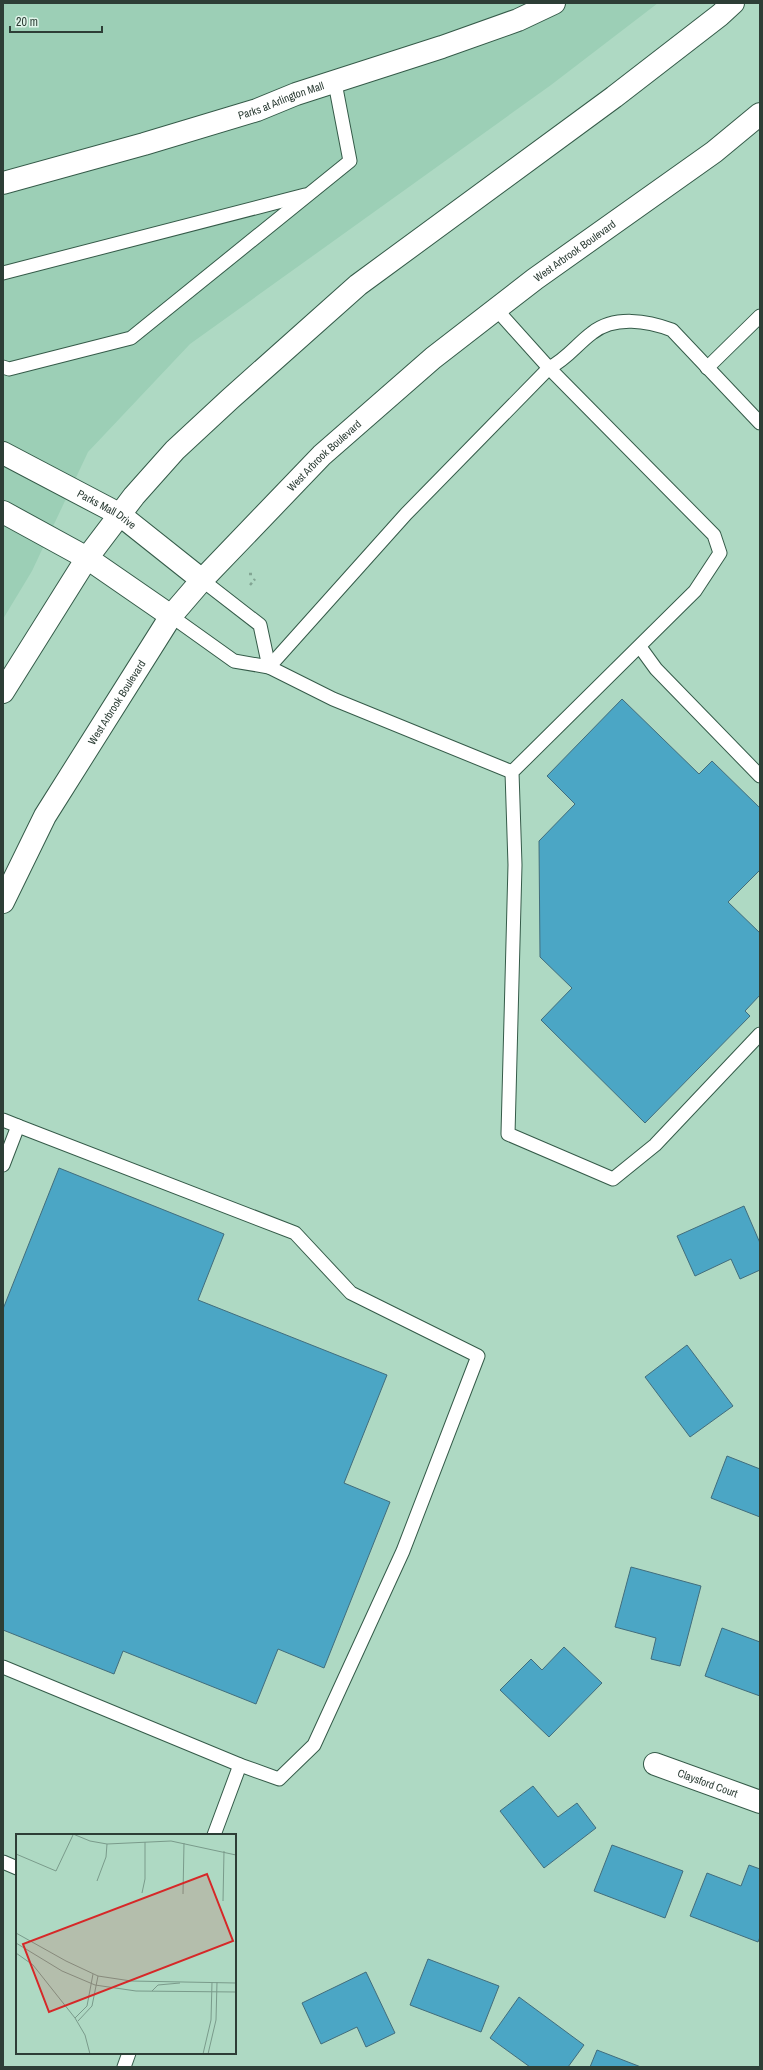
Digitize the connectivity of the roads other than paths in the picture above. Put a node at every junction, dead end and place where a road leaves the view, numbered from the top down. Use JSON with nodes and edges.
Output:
{"nodes":[{"id":1,"x":554,"y":3,"type":"edge"},
{"id":2,"x":733,"y":3,"type":"edge"},
{"id":3,"x":335,"y":83,"type":"junction"},
{"id":4,"x":760,"y":114,"type":"edge"},
{"id":5,"x":3,"y":184,"type":"edge"},
{"id":6,"x":309,"y":194,"type":"junction"},
{"id":7,"x":3,"y":273,"type":"edge"},
{"id":8,"x":496,"y":309,"type":"junction"},
{"id":9,"x":760,"y":316,"type":"edge"},
{"id":10,"x":3,"y":367,"type":"edge"},
{"id":11,"x":549,"y":368,"type":"junction"},
{"id":12,"x":707,"y":368,"type":"junction"},
{"id":13,"x":760,"y":423,"type":"edge"},
{"id":14,"x":3,"y":452,"type":"edge"},
{"id":15,"x":3,"y":512,"type":"edge"},
{"id":16,"x":119,"y":514,"type":"junction"},
{"id":17,"x":87,"y":558,"type":"junction"},
{"id":18,"x":202,"y":580,"type":"junction"},
{"id":19,"x":172,"y":616,"type":"junction"},
{"id":20,"x":640,"y":647,"type":"junction"},
{"id":21,"x":269,"y":668,"type":"junction"},
{"id":22,"x":3,"y":692,"type":"edge"},
{"id":23,"x":512,"y":772,"type":"junction"},
{"id":24,"x":760,"y":776,"type":"edge"},
{"id":25,"x":3,"y":902,"type":"edge"},
{"id":26,"x":760,"y":1034,"type":"edge"},
{"id":27,"x":3,"y":1120,"type":"edge"},
{"id":28,"x":18,"y":1126,"type":"junction"},
{"id":29,"x":3,"y":1166,"type":"edge"},
{"id":30,"x":3,"y":1667,"type":"edge"},
{"id":31,"x":655,"y":1764,"type":"dead end"},
{"id":32,"x":240,"y":1765,"type":"junction"},
{"id":33,"x":760,"y":1802,"type":"edge"},
{"id":34,"x":214,"y":1834,"type":"edge"},
{"id":35,"x":3,"y":1862,"type":"edge"},
{"id":36,"x":16,"y":1868,"type":"edge"},
{"id":37,"x":129,"y":2054,"type":"edge"},
{"id":38,"x":124,"y":2067,"type":"edge"}],
"edges":[{"from":1,"to":3,"type":"street","name":"Parks at Arlington Mall"},
{"from":2,"to":16,"type":"street"},
{"from":3,"to":5,"type":"street","name":"Parks at Arlington Mall"},
{"from":3,"to":6,"type":"lane"},
{"from":4,"to":8,"type":"street","name":"West Arbrook Boulevard"},
{"from":6,"to":7,"type":"lane"},
{"from":6,"to":10,"type":"lane"},
{"from":8,"to":11,"type":"lane"},
{"from":8,"to":18,"type":"street","name":"West Arbrook Boulevard"},
{"from":9,"to":12,"type":"lane"},
{"from":11,"to":12,"type":"lane"},
{"from":11,"to":20,"type":"lane"},
{"from":11,"to":21,"type":"lane"},
{"from":12,"to":13,"type":"lane"},
{"from":14,"to":16,"type":"street","name":"Parks Mall Drive"},
{"from":15,"to":17,"type":"street"},
{"from":16,"to":17,"type":"street"},
{"from":16,"to":18,"type":"street","name":"Parks Mall Drive"},
{"from":17,"to":19,"type":"street"},
{"from":17,"to":22,"type":"street"},
{"from":18,"to":19,"type":"street","name":"West Arbrook Boulevard"},
{"from":18,"to":21,"type":"lane"},
{"from":19,"to":21,"type":"lane"},
{"from":19,"to":25,"type":"street","name":"West Arbrook Boulevard"},
{"from":20,"to":23,"type":"lane"},
{"from":20,"to":24,"type":"lane"},
{"from":21,"to":23,"type":"lane"},
{"from":23,"to":26,"type":"lane"},
{"from":27,"to":28,"type":"lane"},
{"from":28,"to":29,"type":"lane"},
{"from":28,"to":32,"type":"lane"},
{"from":30,"to":32,"type":"lane"},
{"from":31,"to":33,"type":"street","name":"Claysford Court"},
{"from":32,"to":34,"type":"lane"},
{"from":35,"to":36,"type":"lane"},
{"from":37,"to":38,"type":"lane"}]}
